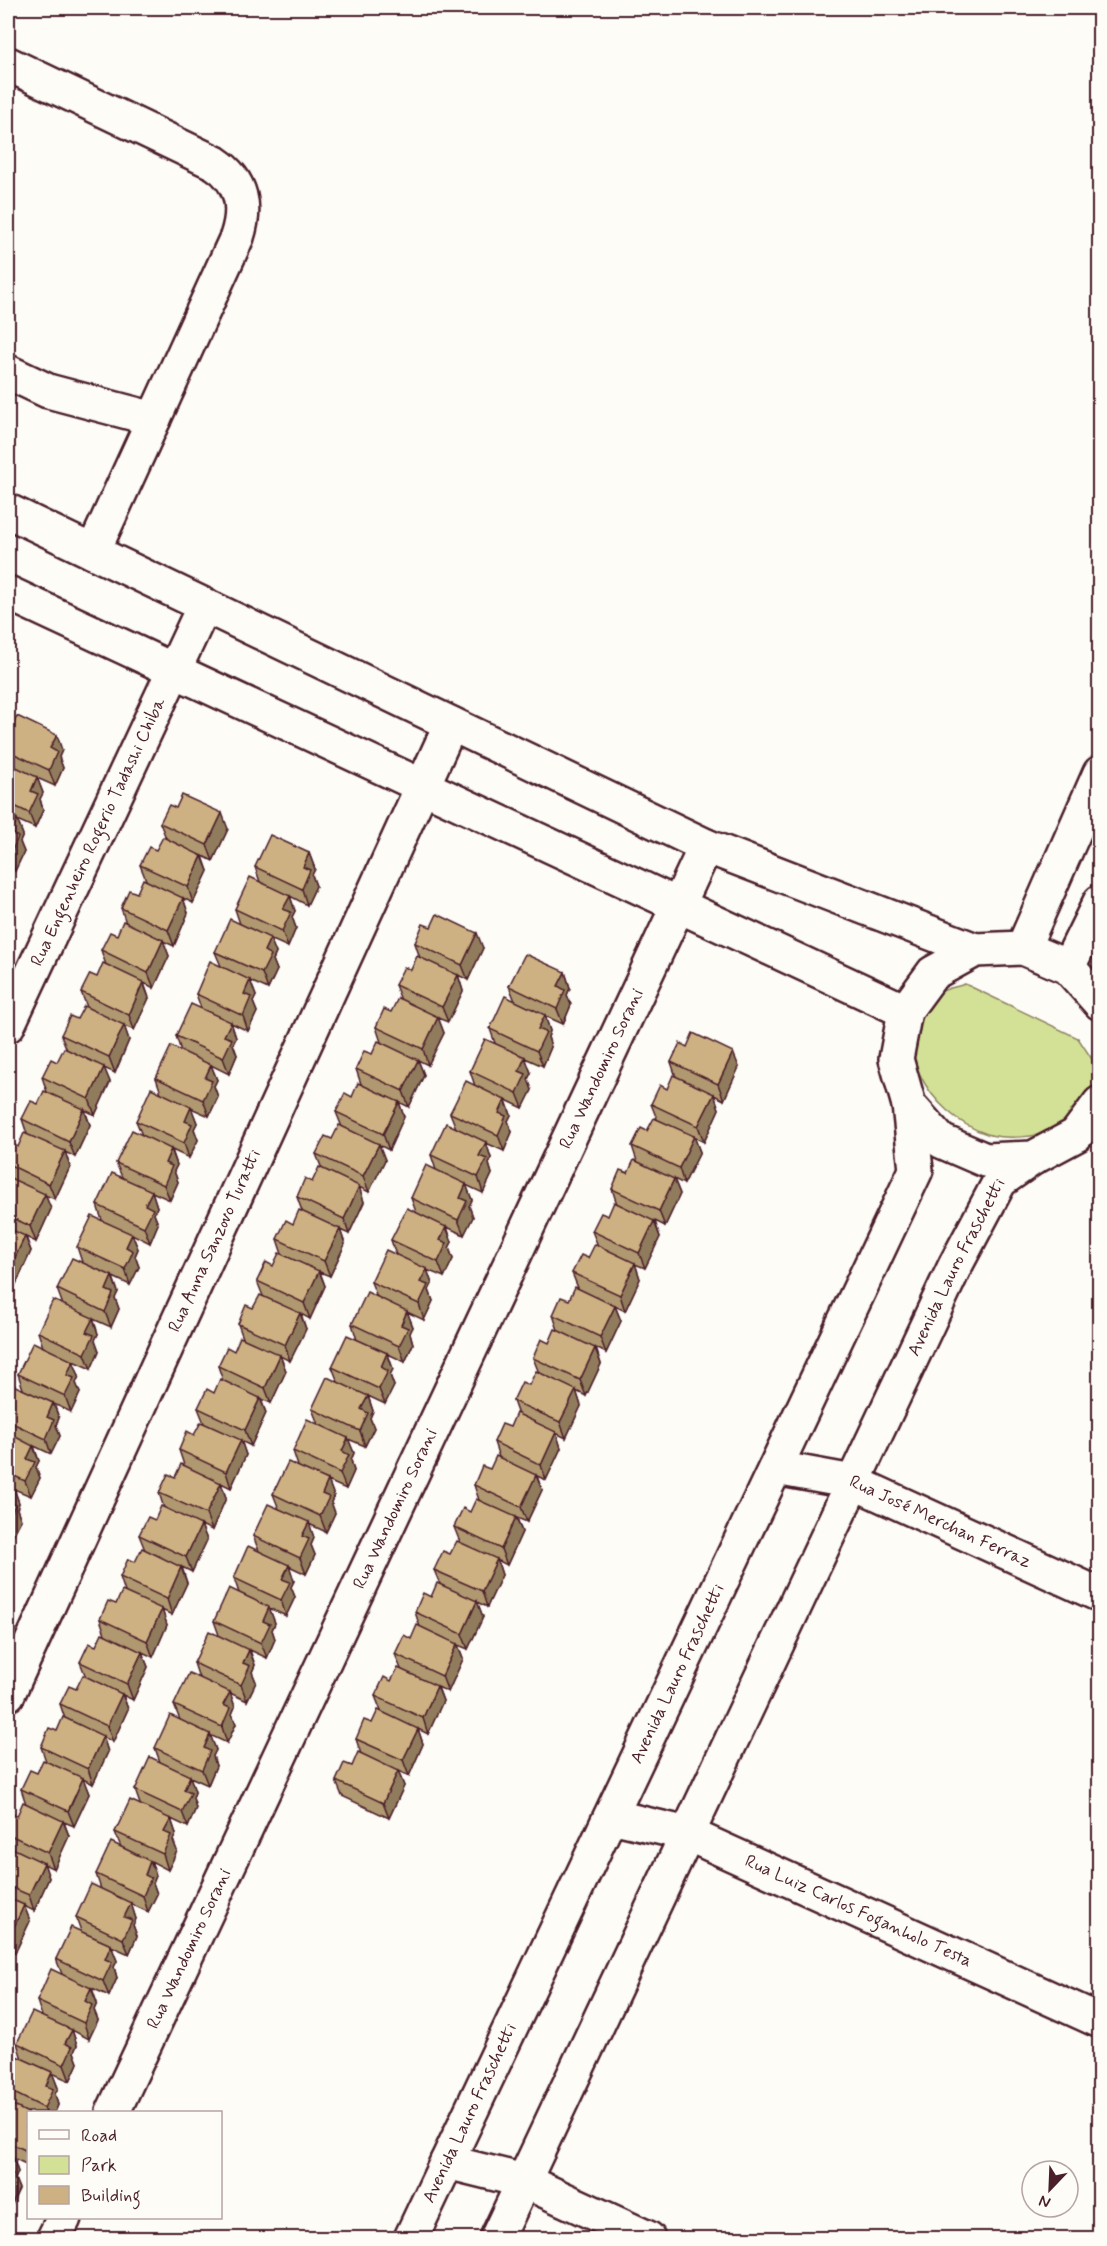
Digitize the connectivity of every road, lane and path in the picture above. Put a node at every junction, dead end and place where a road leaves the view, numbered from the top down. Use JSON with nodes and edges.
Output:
{"nodes":[{"id":1,"x":8,"y":64,"type":"edge"},
{"id":2,"x":8,"y":372,"type":"edge"},
{"id":3,"x":154,"y":419,"type":"junction"},
{"id":4,"x":8,"y":511,"type":"edge"},
{"id":5,"x":93,"y":552,"type":"junction"},
{"id":6,"x":8,"y":593,"type":"edge"},
{"id":7,"x":204,"y":606,"type":"junction"},
{"id":8,"x":175,"y":672,"type":"junction"},
{"id":9,"x":451,"y":724,"type":"junction"},
{"id":10,"x":1100,"y":772,"type":"edge"},
{"id":11,"x":423,"y":787,"type":"junction"},
{"id":12,"x":706,"y":846,"type":"junction"},
{"id":13,"x":1100,"y":902,"type":"edge"},
{"id":14,"x":678,"y":906,"type":"junction"},
{"id":15,"x":1023,"y":948,"type":"junction"},
{"id":16,"x":975,"y":950,"type":"junction"},
{"id":17,"x":1068,"y":967,"type":"junction"},
{"id":18,"x":1100,"y":1003,"type":"edge"},
{"id":19,"x":905,"y":1011,"type":"junction"},
{"id":20,"x":8,"y":1025,"type":"edge"},
{"id":21,"x":1100,"y":1103,"type":"edge"},
{"id":22,"x":909,"y":1105,"type":"junction"},
{"id":23,"x":1088,"y":1135,"type":"edge"},
{"id":24,"x":1033,"y":1158,"type":"junction"},
{"id":25,"x":776,"y":1468,"type":"junction"},
{"id":26,"x":853,"y":1482,"type":"junction"},
{"id":27,"x":1100,"y":1594,"type":"edge"},
{"id":28,"x":8,"y":1694,"type":"edge"},
{"id":29,"x":611,"y":1816,"type":"junction"},
{"id":30,"x":688,"y":1834,"type":"junction"},
{"id":31,"x":1100,"y":2021,"type":"edge"},
{"id":32,"x":113,"y":2111,"type":"edge"},
{"id":33,"x":447,"y":2162,"type":"junction"},
{"id":34,"x":524,"y":2181,"type":"junction"},
{"id":35,"x":63,"y":2219,"type":"edge"},
{"id":36,"x":54,"y":2238,"type":"edge"},
{"id":37,"x":411,"y":2238,"type":"edge"},
{"id":38,"x":497,"y":2238,"type":"edge"},
{"id":39,"x":648,"y":2238,"type":"edge"}],
"edges":[{"from":1,"to":3,"type":"street"},
{"from":2,"to":3,"type":"street"},
{"from":3,"to":5,"type":"street"},
{"from":4,"to":5,"type":"street"},
{"from":5,"to":7,"type":"street"},
{"from":6,"to":8,"type":"street"},
{"from":7,"to":8,"type":"street","name":"Rua Engenheiro Rogerio Tadashi Chiba"},
{"from":7,"to":9,"type":"street"},
{"from":8,"to":11,"type":"street"},
{"from":8,"to":20,"type":"street","name":"Rua Engenheiro Rogerio Tadashi Chiba"},
{"from":9,"to":11,"type":"street","name":"Rua Anna Sanzovo Turatti"},
{"from":9,"to":12,"type":"street"},
{"from":10,"to":15,"type":"street"},
{"from":11,"to":14,"type":"street"},
{"from":11,"to":28,"type":"street","name":"Rua Anna Sanzovo Turatti"},
{"from":12,"to":14,"type":"street","name":"Rua Wandomiro Sorani"},
{"from":12,"to":16,"type":"street"},
{"from":13,"to":17,"type":"street"},
{"from":14,"to":19,"type":"street"},
{"from":14,"to":32,"type":"street","name":"Rua Wandomiro Sorani"},
{"from":15,"to":16,"type":"street"},
{"from":15,"to":17,"type":"street"},
{"from":16,"to":19,"type":"street"},
{"from":17,"to":18,"type":"street"},
{"from":19,"to":22,"type":"street","name":"Avenida Lauro Fraschetti"},
{"from":21,"to":23,"type":"street"},
{"from":22,"to":24,"type":"street"},
{"from":22,"to":25,"type":"street","name":"Avenida Lauro Fraschetti"},
{"from":23,"to":24,"type":"street","name":"Avenida Lauro Fraschetti"},
{"from":24,"to":26,"type":"street","name":"Avenida Lauro Fraschetti"},
{"from":25,"to":26,"type":"street","name":"Rua José Merchan Ferraz"},
{"from":25,"to":29,"type":"street","name":"Avenida Lauro Fraschetti"},
{"from":26,"to":27,"type":"street","name":"Rua José Merchan Ferraz"},
{"from":26,"to":30,"type":"street","name":"Avenida Lauro Fraschetti"},
{"from":29,"to":30,"type":"street","name":"Rua Luiz Carlos Foganholo Testa"},
{"from":29,"to":33,"type":"street","name":"Avenida Lauro Fraschetti"},
{"from":30,"to":31,"type":"street","name":"Rua Luiz Carlos Foganholo Testa"},
{"from":30,"to":34,"type":"street","name":"Avenida Lauro Fraschetti"},
{"from":33,"to":34,"type":"street"},
{"from":33,"to":37,"type":"street","name":"Avenida Lauro Fraschetti"},
{"from":34,"to":38,"type":"street","name":"Avenida Lauro Fraschetti"},
{"from":34,"to":39,"type":"street"},
{"from":35,"to":36,"type":"street"}]}
